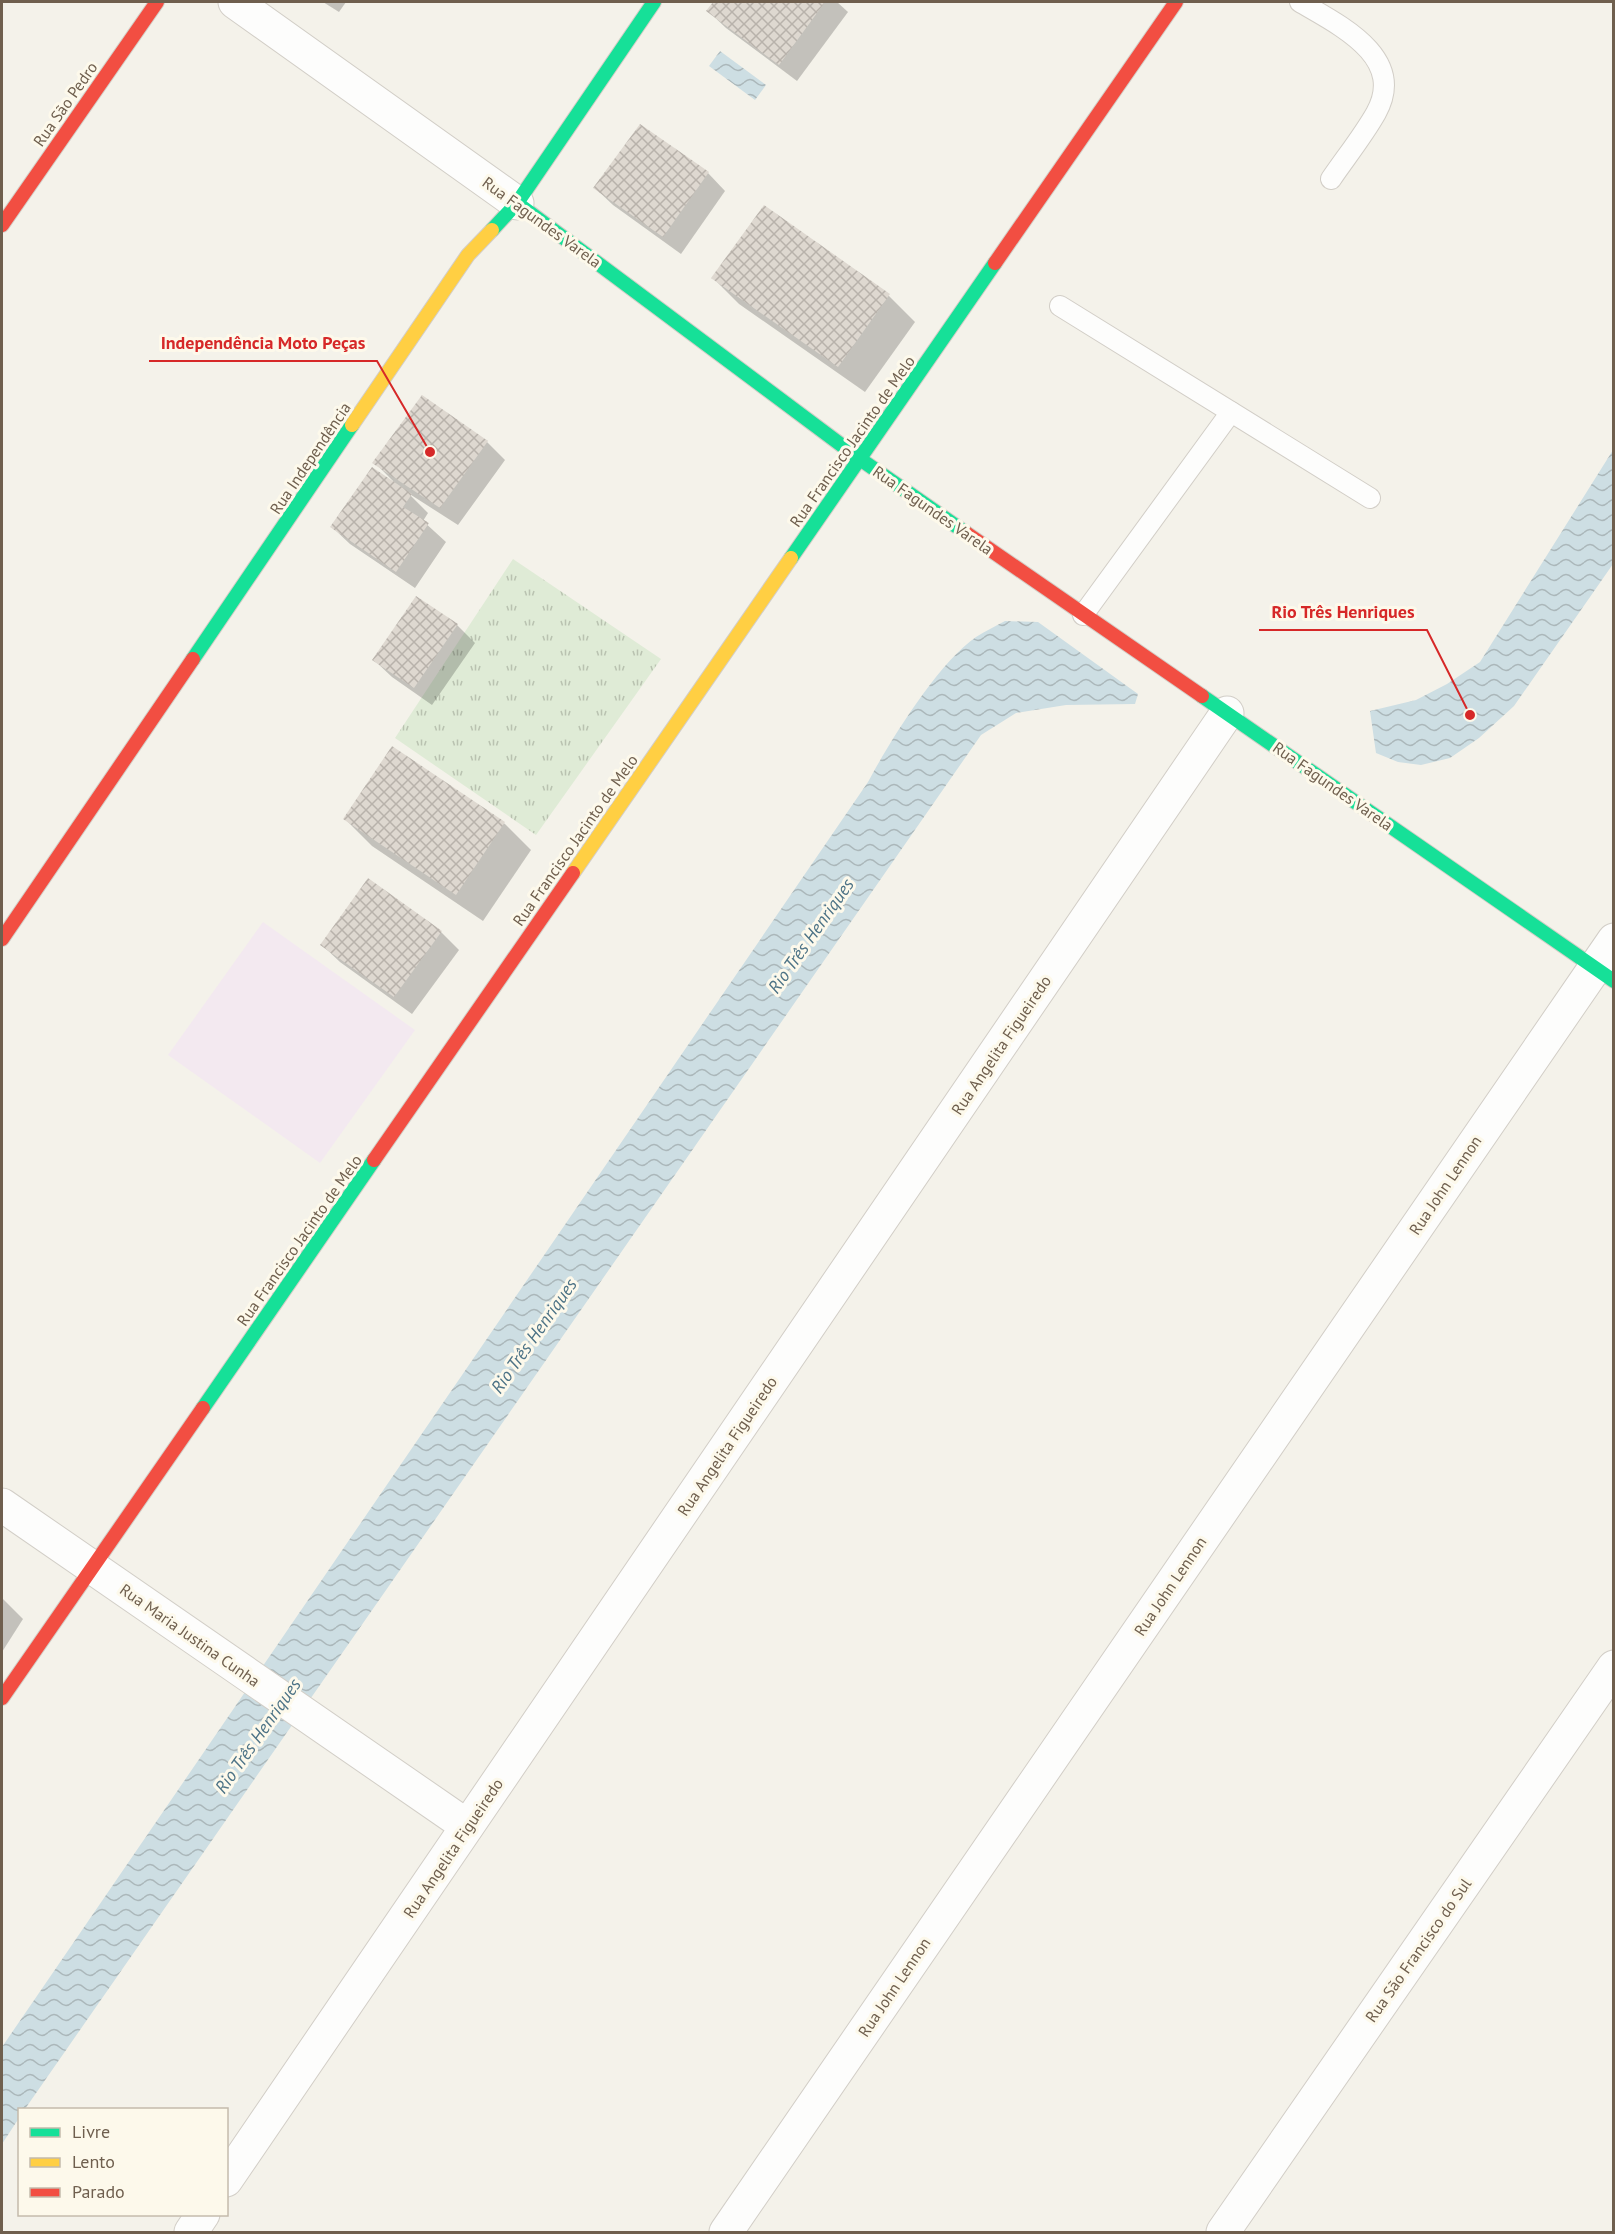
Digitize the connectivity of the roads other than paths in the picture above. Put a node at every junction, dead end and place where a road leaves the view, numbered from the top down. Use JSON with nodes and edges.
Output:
{"nodes":[{"id":1,"x":156,"y":2,"type":"edge"},
{"id":2,"x":235,"y":2,"type":"edge"},
{"id":3,"x":654,"y":2,"type":"edge"},
{"id":4,"x":1176,"y":2,"type":"edge"},
{"id":5,"x":1300,"y":2,"type":"edge"},
{"id":6,"x":1331,"y":179,"type":"dead end"},
{"id":7,"x":517,"y":203,"type":"junction"},
{"id":8,"x":2,"y":225,"type":"edge"},
{"id":9,"x":1060,"y":306,"type":"dead end"},
{"id":10,"x":1231,"y":411,"type":"junction"},
{"id":11,"x":860,"y":459,"type":"junction"},
{"id":12,"x":1370,"y":498,"type":"dead end"},
{"id":13,"x":1083,"y":615,"type":"junction"},
{"id":14,"x":1227,"y":713,"type":"junction"},
{"id":15,"x":2,"y":939,"type":"edge"},
{"id":16,"x":1614,"y":940,"type":"edge"},
{"id":17,"x":1604,"y":974,"type":"edge"},
{"id":18,"x":2,"y":1505,"type":"edge"},
{"id":19,"x":92,"y":1567,"type":"junction"},
{"id":20,"x":1614,"y":1667,"type":"edge"},
{"id":21,"x":2,"y":1698,"type":"edge"},
{"id":22,"x":467,"y":1826,"type":"junction"},
{"id":23,"x":228,"y":2177,"type":"edge"},
{"id":24,"x":202,"y":2216,"type":"edge"},
{"id":25,"x":191,"y":2232,"type":"edge"},
{"id":26,"x":726,"y":2232,"type":"edge"},
{"id":27,"x":1223,"y":2232,"type":"edge"}],
"edges":[{"from":1,"to":8,"type":"main road","name":"Rua São Pedro"},
{"from":2,"to":7,"type":"street","name":"Rua Fagundes Varela"},
{"from":3,"to":7,"type":"main road","name":"Rua Independência"},
{"from":4,"to":11,"type":"main road","name":"Rua Francisco Jacinto de Melo"},
{"from":5,"to":6,"type":"lane"},
{"from":7,"to":11,"type":"main road","name":"Rua Fagundes Varela"},
{"from":7,"to":15,"type":"main road","name":"Rua Independência"},
{"from":9,"to":10,"type":"lane"},
{"from":10,"to":12,"type":"lane"},
{"from":10,"to":13,"type":"lane"},
{"from":11,"to":13,"type":"main road","name":"Rua Fagundes Varela"},
{"from":11,"to":19,"type":"main road","name":"Rua Francisco Jacinto de Melo"},
{"from":13,"to":14,"type":"main road","name":"Rua Fagundes Varela"},
{"from":14,"to":17,"type":"main road","name":"Rua Fagundes Varela"},
{"from":14,"to":22,"type":"street","name":"Rua Angelita Figueiredo"},
{"from":16,"to":17,"type":"street","name":"Rua John Lennon"},
{"from":17,"to":26,"type":"street","name":"Rua John Lennon"},
{"from":18,"to":19,"type":"street","name":"Rua Maria Justina Cunha"},
{"from":19,"to":21,"type":"main road","name":"Rua Francisco Jacinto de Melo"},
{"from":19,"to":22,"type":"street","name":"Rua Maria Justina Cunha"},
{"from":20,"to":27,"type":"street","name":"Rua São Francisco do Sul"},
{"from":22,"to":23,"type":"street","name":"Rua Angelita Figueiredo"},
{"from":24,"to":25,"type":"street"}]}
